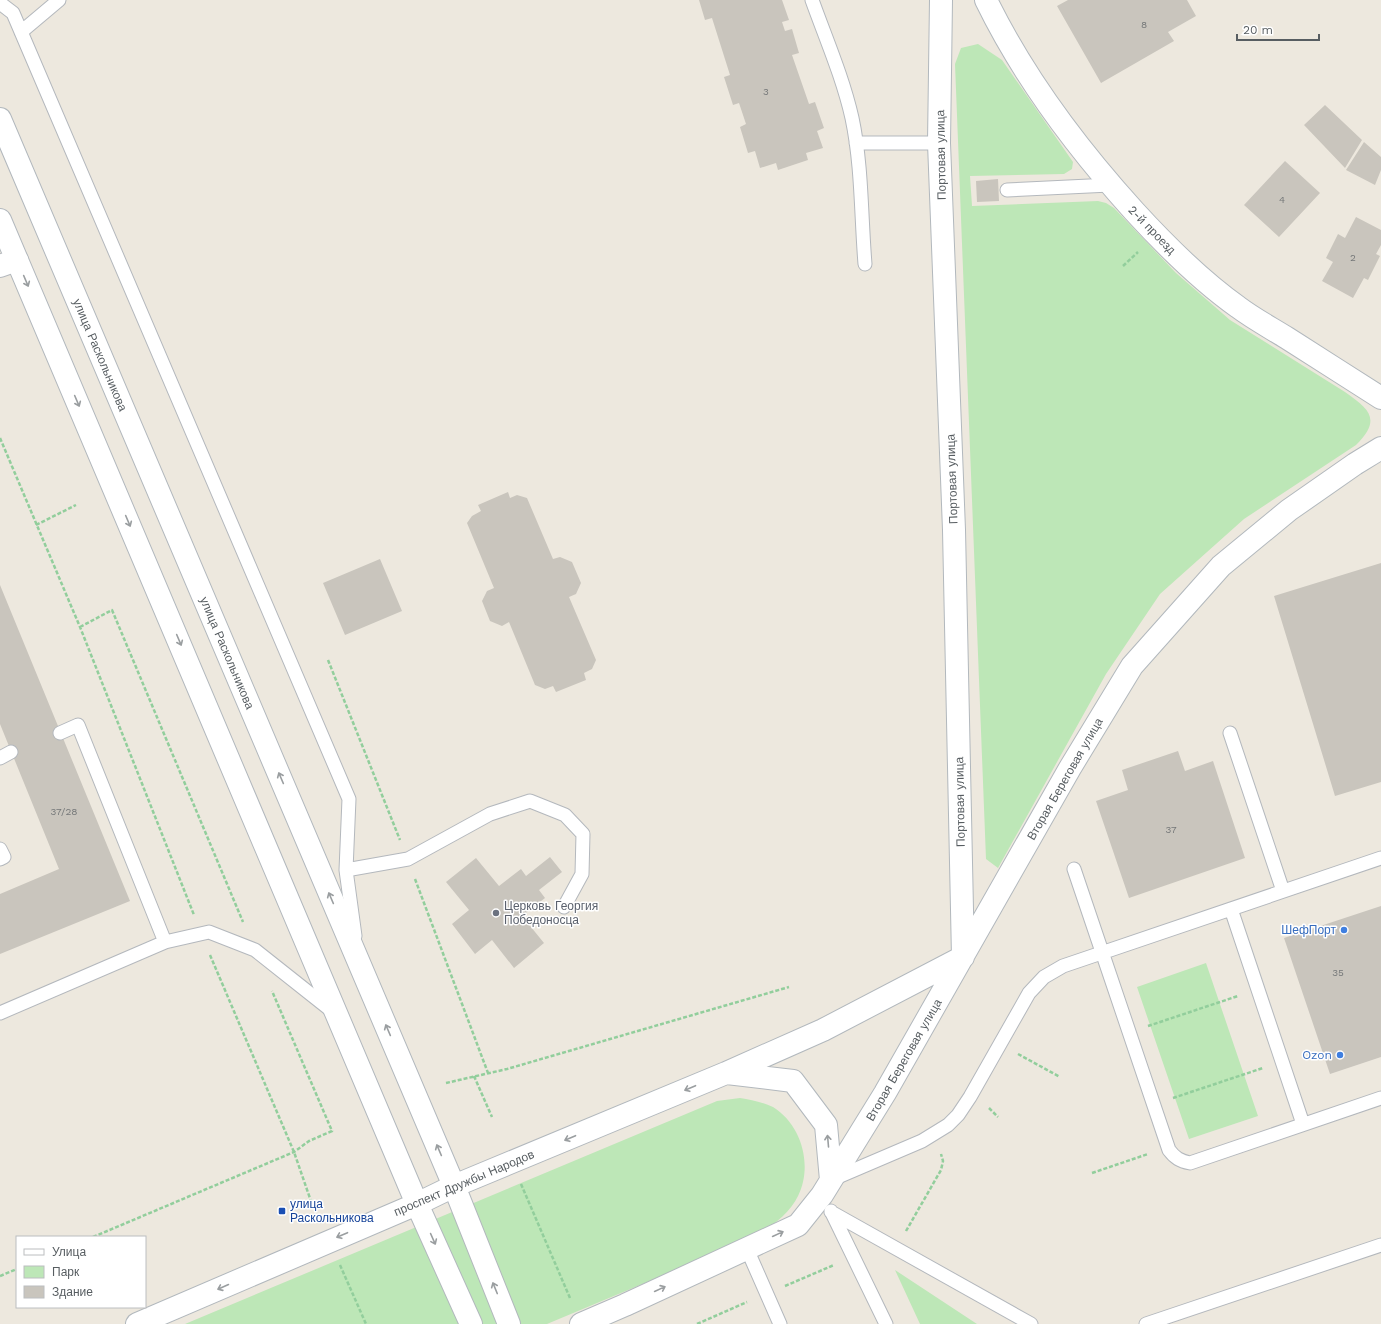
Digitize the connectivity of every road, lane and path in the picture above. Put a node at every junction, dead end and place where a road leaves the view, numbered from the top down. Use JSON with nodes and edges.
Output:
{"nodes":[{"id":1,"x":59,"y":0,"type":"edge"},
{"id":2,"x":812,"y":0,"type":"edge"},
{"id":3,"x":941,"y":0,"type":"edge"},
{"id":4,"x":986,"y":0,"type":"edge"},
{"id":5,"x":0,"y":3,"type":"edge"},
{"id":6,"x":21,"y":32,"type":"junction"},
{"id":7,"x":0,"y":120,"type":"edge"},
{"id":8,"x":856,"y":142,"type":"junction"},
{"id":9,"x":939,"y":143,"type":"junction"},
{"id":10,"x":1110,"y":185,"type":"junction"},
{"id":11,"x":1007,"y":190,"type":"dead end"},
{"id":12,"x":0,"y":220,"type":"edge"},
{"id":13,"x":9,"y":263,"type":"edge"},
{"id":14,"x":865,"y":264,"type":"dead end"},
{"id":15,"x":1381,"y":398,"type":"edge"},
{"id":16,"x":0,"y":438,"type":"edge"},
{"id":17,"x":1381,"y":448,"type":"edge"},
{"id":18,"x":76,"y":505,"type":"dead end"},
{"id":19,"x":36,"y":525,"type":"junction"},
{"id":20,"x":80,"y":627,"type":"junction"},
{"id":21,"x":60,"y":733,"type":"dead end"},
{"id":22,"x":1230,"y":733,"type":"dead end"},
{"id":23,"x":0,"y":849,"type":"edge"},
{"id":24,"x":1381,"y":858,"type":"edge"},
{"id":25,"x":0,"y":859,"type":"edge"},
{"id":26,"x":1074,"y":869,"type":"dead end"},
{"id":27,"x":346,"y":870,"type":"junction"},
{"id":28,"x":1283,"y":891,"type":"junction"},
{"id":29,"x":564,"y":907,"type":"dead end"},
{"id":30,"x":1231,"y":909,"type":"junction"},
{"id":31,"x":201,"y":933,"type":"junction"},
{"id":32,"x":166,"y":942,"type":"junction"},
{"id":33,"x":255,"y":950,"type":"junction"},
{"id":34,"x":1102,"y":952,"type":"junction"},
{"id":35,"x":964,"y":957,"type":"junction"},
{"id":36,"x":358,"y":961,"type":"junction"},
{"id":37,"x":270,"y":987,"type":"dead end"},
{"id":38,"x":789,"y":987,"type":"dead end"},
{"id":39,"x":1258,"y":989,"type":"junction"},
{"id":40,"x":0,"y":1012,"type":"edge"},
{"id":41,"x":337,"y":1014,"type":"junction"},
{"id":42,"x":1129,"y":1033,"type":"junction"},
{"id":43,"x":1001,"y":1044,"type":"junction"},
{"id":44,"x":1282,"y":1061,"type":"junction"},
{"id":45,"x":726,"y":1073,"type":"junction"},
{"id":46,"x":474,"y":1076,"type":"junction"},
{"id":47,"x":1060,"y":1077,"type":"dead end"},
{"id":48,"x":446,"y":1083,"type":"dead end"},
{"id":49,"x":1381,"y":1098,"type":"edge"},
{"id":50,"x":1153,"y":1105,"type":"junction"},
{"id":51,"x":492,"y":1116,"type":"dead end"},
{"id":52,"x":1303,"y":1124,"type":"junction"},
{"id":53,"x":932,"y":1135,"type":"junction"},
{"id":54,"x":1168,"y":1148,"type":"junction"},
{"id":55,"x":294,"y":1152,"type":"junction"},
{"id":56,"x":1092,"y":1173,"type":"dead end"},
{"id":57,"x":520,"y":1183,"type":"dead end"},
{"id":58,"x":454,"y":1186,"type":"junction"},
{"id":59,"x":828,"y":1195,"type":"junction"},
{"id":60,"x":417,"y":1204,"type":"junction"},
{"id":61,"x":313,"y":1207,"type":"dead end"},
{"id":62,"x":95,"y":1236,"type":"edge"},
{"id":63,"x":1381,"y":1245,"type":"edge"},
{"id":64,"x":896,"y":1248,"type":"junction"},
{"id":65,"x":747,"y":1249,"type":"junction"},
{"id":66,"x":338,"y":1260,"type":"dead end"},
{"id":67,"x":16,"y":1269,"type":"edge"},
{"id":68,"x":0,"y":1276,"type":"edge"},
{"id":69,"x":570,"y":1298,"type":"dead end"},
{"id":70,"x":163,"y":1317,"type":"edge"},
{"id":71,"x":137,"y":1324,"type":"edge"},
{"id":72,"x":366,"y":1324,"type":"edge"},
{"id":73,"x":471,"y":1324,"type":"edge"},
{"id":74,"x":509,"y":1324,"type":"edge"},
{"id":75,"x":581,"y":1324,"type":"edge"},
{"id":76,"x":780,"y":1324,"type":"edge"},
{"id":77,"x":886,"y":1324,"type":"edge"},
{"id":78,"x":1031,"y":1324,"type":"edge"},
{"id":79,"x":1146,"y":1324,"type":"edge"}],
"edges":[{"from":1,"to":6,"type":"lane"},
{"from":2,"to":8,"type":"lane"},
{"from":3,"to":9,"type":"street","name":"Портовая улица"},
{"from":4,"to":10,"type":"street","name":"2-й проезд"},
{"from":5,"to":6,"type":"lane"},
{"from":6,"to":27,"type":"lane"},
{"from":36,"to":7,"type":"street","name":"улица Раскольникова","one_way":true},
{"from":8,"to":9,"type":"lane"},
{"from":8,"to":14,"type":"lane"},
{"from":9,"to":35,"type":"street","name":"Портовая улица"},
{"from":10,"to":11,"type":"lane"},
{"from":10,"to":15,"type":"street","name":"2-й проезд"},
{"from":12,"to":13,"type":"street"},
{"from":13,"to":41,"type":"street","one_way":true},
{"from":16,"to":19,"type":"path"},
{"from":17,"to":35,"type":"street","name":"Вторая Береговая улица"},
{"from":18,"to":19,"type":"path"},
{"from":19,"to":20,"type":"path"},
{"from":20,"to":31,"type":"path"},
{"from":20,"to":33,"type":"path"},
{"from":21,"to":32,"type":"lane"},
{"from":22,"to":28,"type":"lane"},
{"from":23,"to":25,"type":"lane"},
{"from":24,"to":28,"type":"lane"},
{"from":26,"to":34,"type":"lane"},
{"from":27,"to":29,"type":"lane"},
{"from":27,"to":36,"type":"lane"},
{"from":28,"to":30,"type":"lane"},
{"from":30,"to":34,"type":"lane"},
{"from":30,"to":39,"type":"lane"},
{"from":31,"to":32,"type":"lane"},
{"from":31,"to":33,"type":"lane"},
{"from":31,"to":55,"type":"path"},
{"from":32,"to":40,"type":"lane"},
{"from":33,"to":41,"type":"lane"},
{"from":34,"to":42,"type":"lane"},
{"from":34,"to":43,"type":"lane"},
{"from":35,"to":45,"type":"street","name":"проспект Дружбы Народов"},
{"from":35,"to":59,"type":"street","name":"Вторая Береговая улица"},
{"from":58,"to":36,"type":"street","name":"улица Раскольникова","one_way":true},
{"from":37,"to":55,"type":"path"},
{"from":38,"to":46,"type":"path"},
{"from":39,"to":42,"type":"path"},
{"from":39,"to":44,"type":"lane"},
{"from":41,"to":60,"type":"street"},
{"from":42,"to":50,"type":"lane"},
{"from":43,"to":47,"type":"path"},
{"from":43,"to":53,"type":"lane"},
{"from":44,"to":50,"type":"path"},
{"from":44,"to":52,"type":"lane"},
{"from":45,"to":58,"type":"street","name":"проспект Дружбы Народов","one_way":true},
{"from":59,"to":45,"type":"street","one_way":true},
{"from":46,"to":48,"type":"path"},
{"from":46,"to":51,"type":"path"},
{"from":49,"to":52,"type":"lane"},
{"from":50,"to":54,"type":"lane"},
{"from":52,"to":54,"type":"lane"},
{"from":53,"to":59,"type":"lane"},
{"from":53,"to":64,"type":"path"},
{"from":54,"to":56,"type":"path"},
{"from":55,"to":61,"type":"path"},
{"from":55,"to":62,"type":"path"},
{"from":57,"to":69,"type":"path"},
{"from":58,"to":60,"type":"street","name":"проспект Дружбы Народов"},
{"from":74,"to":58,"type":"street","name":"улица Раскольникова","one_way":true},
{"from":59,"to":64,"type":"lane"},
{"from":65,"to":59,"type":"street","name":"Вторая Береговая улица","one_way":true},
{"from":59,"to":77,"type":"lane"},
{"from":60,"to":70,"type":"street","name":"проспект Дружбы Народов","one_way":true},
{"from":60,"to":73,"type":"street","one_way":true},
{"from":63,"to":79,"type":"lane"},
{"from":64,"to":78,"type":"lane"},
{"from":75,"to":65,"type":"street","one_way":true},
{"from":65,"to":76,"type":"lane"},
{"from":66,"to":72,"type":"path"},
{"from":67,"to":68,"type":"path"},
{"from":70,"to":71,"type":"street","name":"проспект Дружбы Народов"}]}
